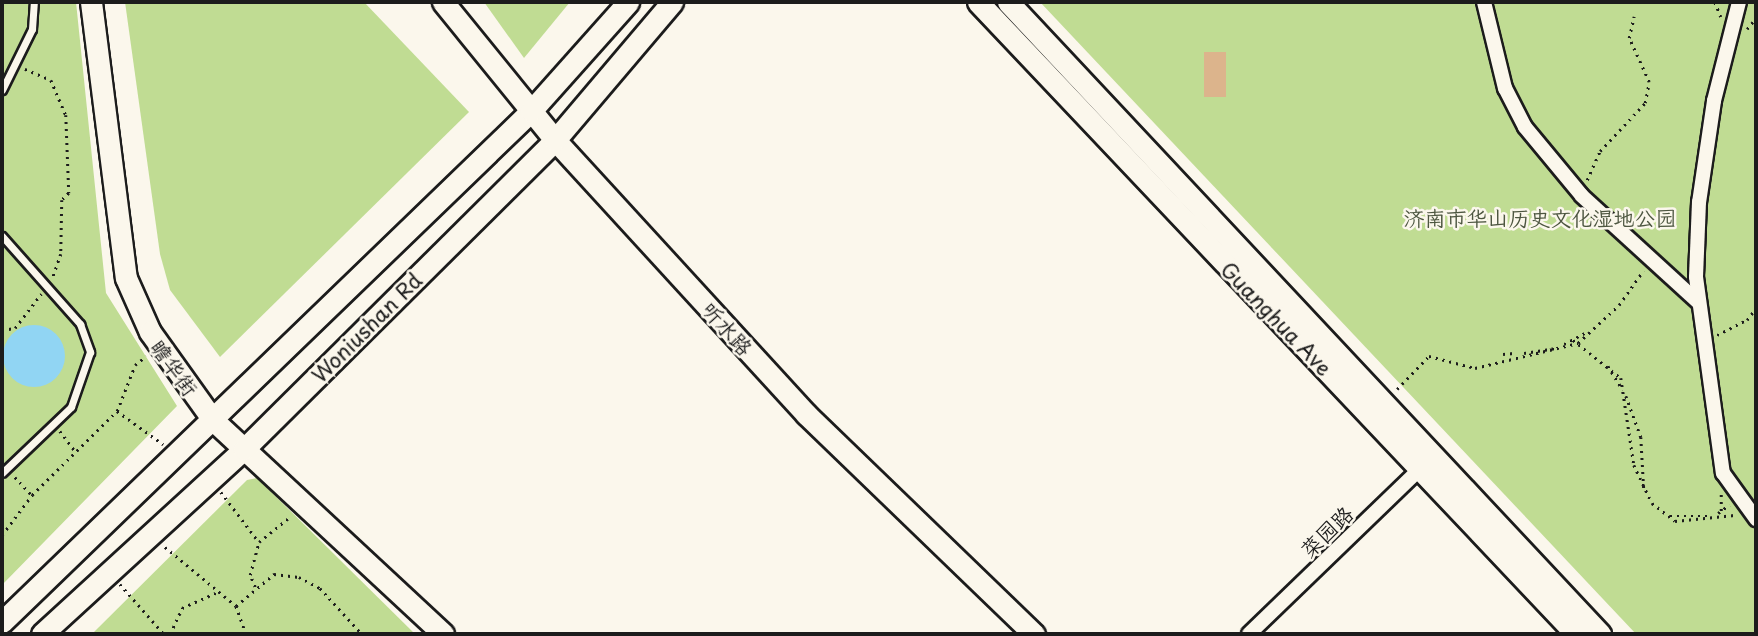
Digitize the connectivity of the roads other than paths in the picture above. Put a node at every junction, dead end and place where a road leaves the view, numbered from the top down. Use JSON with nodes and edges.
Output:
{"nodes":[{"id":1,"x":34,"y":2,"type":"edge"},
{"id":2,"x":91,"y":2,"type":"edge"},
{"id":3,"x":443,"y":2,"type":"edge"},
{"id":4,"x":628,"y":2,"type":"edge"},
{"id":5,"x":672,"y":2,"type":"edge"},
{"id":6,"x":978,"y":2,"type":"edge"},
{"id":7,"x":1008,"y":2,"type":"edge"},
{"id":8,"x":1484,"y":2,"type":"edge"},
{"id":9,"x":1739,"y":2,"type":"edge"},
{"id":10,"x":2,"y":90,"type":"edge"},
{"id":11,"x":531,"y":111,"type":"junction"},
{"id":12,"x":555,"y":140,"type":"junction"},
{"id":13,"x":2,"y":236,"type":"edge"},
{"id":14,"x":1698,"y":302,"type":"junction"},
{"id":15,"x":213,"y":421,"type":"junction"},
{"id":16,"x":244,"y":449,"type":"junction"},
{"id":17,"x":1426,"y":463,"type":"junction"},
{"id":18,"x":5,"y":471,"type":"edge"},
{"id":19,"x":1753,"y":516,"type":"edge"},
{"id":20,"x":2,"y":622,"type":"edge"},
{"id":21,"x":42,"y":634,"type":"edge"},
{"id":22,"x":443,"y":634,"type":"edge"},
{"id":23,"x":1034,"y":634,"type":"edge"},
{"id":24,"x":1249,"y":634,"type":"edge"},
{"id":25,"x":1576,"y":634,"type":"edge"},
{"id":26,"x":1600,"y":634,"type":"edge"}],
"edges":[{"from":1,"to":10,"type":"lane"},
{"from":2,"to":15,"type":"main road","name":"瞻华街"},
{"from":3,"to":11,"type":"main road","name":"听水路"},
{"from":4,"to":11,"type":"main road"},
{"from":5,"to":12,"type":"main road","name":"Woniushan Rd"},
{"from":6,"to":17,"type":"main road","name":"Guanghua Ave"},
{"from":7,"to":17,"type":"main road","name":"Guanghua Ave"},
{"from":8,"to":14,"type":"street"},
{"from":9,"to":14,"type":"street"},
{"from":11,"to":12,"type":"main road","name":"听水路"},
{"from":11,"to":15,"type":"main road"},
{"from":12,"to":16,"type":"main road","name":"Woniushan Rd"},
{"from":12,"to":23,"type":"main road","name":"听水路"},
{"from":13,"to":18,"type":"lane"},
{"from":14,"to":19,"type":"street"},
{"from":15,"to":16,"type":"main road","name":"瞻华街"},
{"from":15,"to":20,"type":"main road"},
{"from":16,"to":21,"type":"main road","name":"Woniushan Rd"},
{"from":16,"to":22,"type":"main road","name":"瞻华街"},
{"from":17,"to":24,"type":"street","name":"菜园路"},
{"from":17,"to":25,"type":"main road","name":"Guanghua Ave"},
{"from":17,"to":26,"type":"main road","name":"Guanghua Ave"}]}
